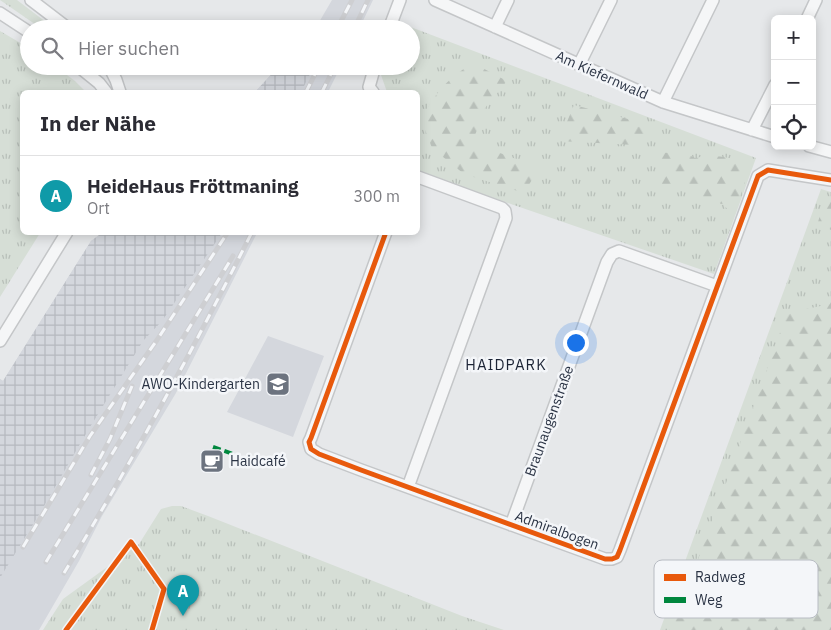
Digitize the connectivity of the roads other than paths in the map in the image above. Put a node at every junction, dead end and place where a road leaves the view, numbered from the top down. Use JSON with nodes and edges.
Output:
{"nodes":[{"id":1,"x":31,"y":0,"type":"edge"},
{"id":2,"x":400,"y":0,"type":"edge"},
{"id":3,"x":435,"y":0,"type":"edge"},
{"id":4,"x":508,"y":0,"type":"edge"},
{"id":5,"x":611,"y":0,"type":"edge"},
{"id":6,"x":713,"y":0,"type":"edge"},
{"id":7,"x":816,"y":0,"type":"edge"},
{"id":8,"x":0,"y":12,"type":"edge"},
{"id":9,"x":809,"y":15,"type":"edge"},
{"id":10,"x":57,"y":20,"type":"edge"},
{"id":11,"x":392,"y":20,"type":"edge"},
{"id":12,"x":20,"y":26,"type":"edge"},
{"id":13,"x":495,"y":27,"type":"junction"},
{"id":14,"x":579,"y":65,"type":"junction"},
{"id":15,"x":88,"y":75,"type":"edge"},
{"id":16,"x":114,"y":75,"type":"edge"},
{"id":17,"x":372,"y":75,"type":"edge"},
{"id":18,"x":104,"y":90,"type":"edge"},
{"id":19,"x":119,"y":90,"type":"edge"},
{"id":20,"x":372,"y":90,"type":"edge"},
{"id":21,"x":771,"y":93,"type":"edge"},
{"id":22,"x":663,"y":102,"type":"junction"},
{"id":23,"x":752,"y":130,"type":"junction"},
{"id":24,"x":771,"y":135,"type":"edge"},
{"id":25,"x":816,"y":148,"type":"edge"},
{"id":26,"x":831,"y":152,"type":"edge"},
{"id":27,"x":420,"y":178,"type":"edge"},
{"id":28,"x":831,"y":180,"type":"edge"},
{"id":29,"x":65,"y":235,"type":"edge"},
{"id":30,"x":385,"y":235,"type":"edge"},
{"id":31,"x":718,"y":286,"type":"junction"},
{"id":32,"x":0,"y":341,"type":"edge"},
{"id":33,"x":408,"y":487,"type":"junction"},
{"id":34,"x":511,"y":525,"type":"junction"}],
"edges":[{"from":1,"to":10,"type":"street"},
{"from":2,"to":11,"type":"street"},
{"from":3,"to":13,"type":"street","name":"Am Kiefernwald"},
{"from":4,"to":13,"type":"street"},
{"from":5,"to":14,"type":"street"},
{"from":6,"to":22,"type":"street"},
{"from":7,"to":9,"type":"street"},
{"from":8,"to":12,"type":"street"},
{"from":13,"to":14,"type":"street","name":"Am Kiefernwald"},
{"from":14,"to":22,"type":"street","name":"Am Kiefernwald"},
{"from":15,"to":18,"type":"street"},
{"from":16,"to":19,"type":"street"},
{"from":17,"to":20,"type":"street"},
{"from":21,"to":23,"type":"street"},
{"from":22,"to":23,"type":"street","name":"Am Kiefernwald"},
{"from":23,"to":24,"type":"street","name":"Am Kiefernwald"},
{"from":25,"to":26,"type":"street"},
{"from":27,"to":33,"type":"street"},
{"from":28,"to":31,"type":"street","name":"Admiralbogen"},
{"from":29,"to":32,"type":"street"},
{"from":30,"to":33,"type":"street","name":"Admiralbogen"},
{"from":31,"to":34,"type":"street","name":"Admiralbogen"},
{"from":31,"to":34,"type":"street","name":"Braunaugenstraße"},
{"from":33,"to":34,"type":"street","name":"Admiralbogen"}]}
